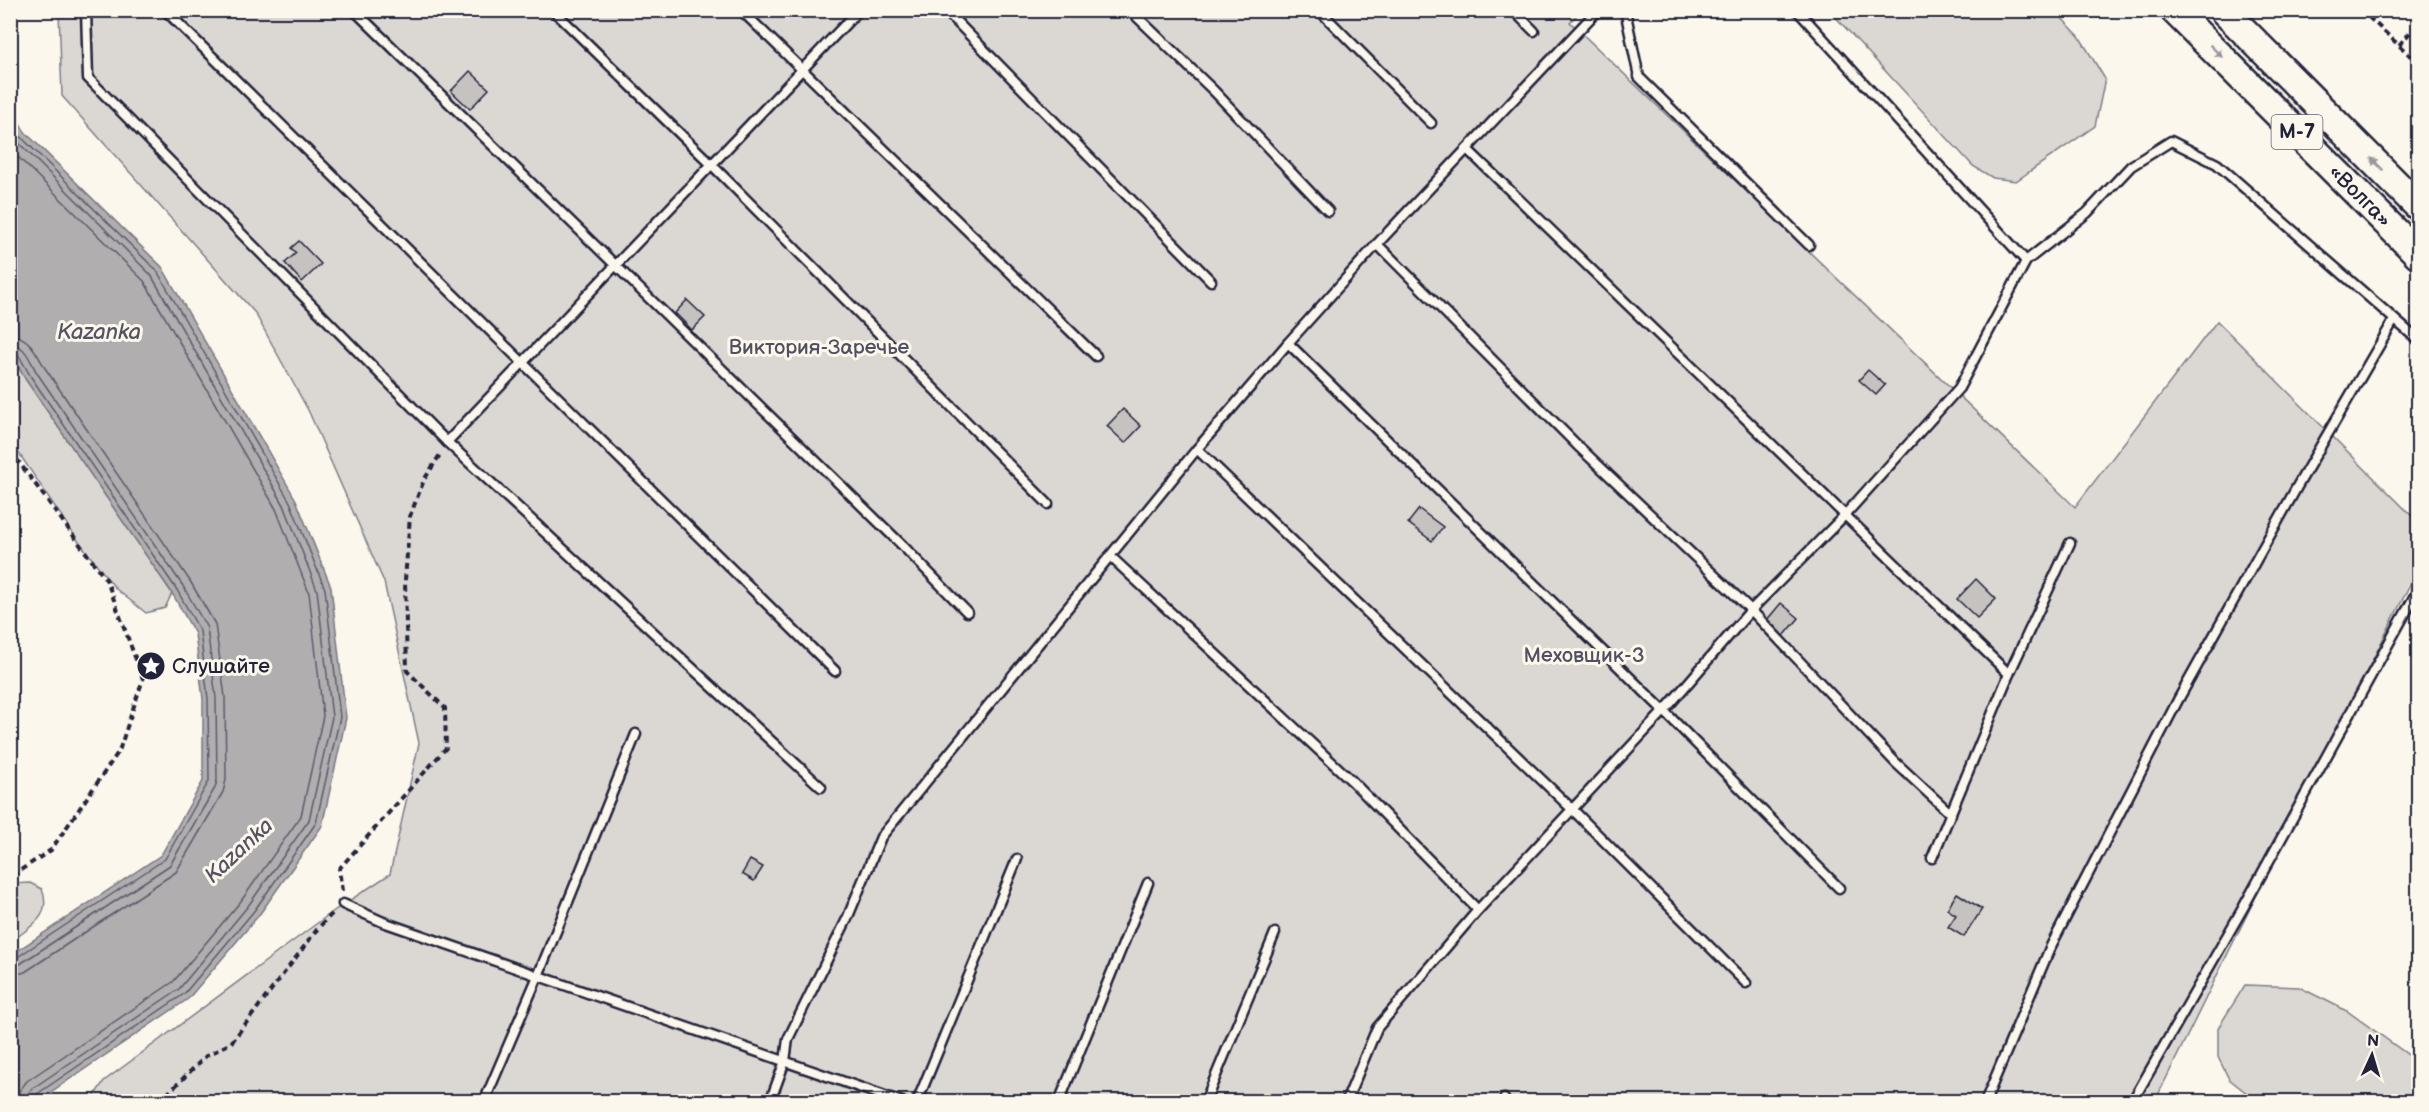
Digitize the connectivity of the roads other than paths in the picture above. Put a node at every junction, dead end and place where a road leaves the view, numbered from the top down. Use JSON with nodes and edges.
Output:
{"nodes":[{"id":1,"x":86,"y":10,"type":"edge"},
{"id":2,"x":165,"y":10,"type":"edge"},
{"id":3,"x":354,"y":10,"type":"edge"},
{"id":4,"x":553,"y":10,"type":"edge"},
{"id":5,"x":741,"y":10,"type":"edge"},
{"id":6,"x":859,"y":10,"type":"edge"},
{"id":7,"x":945,"y":10,"type":"edge"},
{"id":8,"x":1130,"y":10,"type":"edge"},
{"id":9,"x":1319,"y":10,"type":"edge"},
{"id":10,"x":1512,"y":10,"type":"edge"},
{"id":11,"x":1598,"y":10,"type":"edge"},
{"id":12,"x":1625,"y":10,"type":"edge"},
{"id":13,"x":1797,"y":10,"type":"edge"},
{"id":14,"x":2174,"y":10,"type":"edge"},
{"id":15,"x":2223,"y":10,"type":"edge"},
{"id":16,"x":1534,"y":31,"type":"dead end"},
{"id":17,"x":802,"y":70,"type":"junction"},
{"id":18,"x":1431,"y":123,"type":"dead end"},
{"id":19,"x":1467,"y":149,"type":"junction"},
{"id":20,"x":712,"y":165,"type":"junction"},
{"id":21,"x":2418,"y":206,"type":"edge"},
{"id":22,"x":1328,"y":211,"type":"dead end"},
{"id":23,"x":1377,"y":244,"type":"junction"},
{"id":24,"x":1809,"y":245,"type":"dead end"},
{"id":25,"x":2418,"y":254,"type":"edge"},
{"id":26,"x":2026,"y":261,"type":"junction"},
{"id":27,"x":615,"y":266,"type":"junction"},
{"id":28,"x":1211,"y":281,"type":"dead end"},
{"id":29,"x":2394,"y":320,"type":"junction"},
{"id":30,"x":2418,"y":340,"type":"edge"},
{"id":31,"x":1288,"y":343,"type":"junction"},
{"id":32,"x":1096,"y":356,"type":"dead end"},
{"id":33,"x":523,"y":363,"type":"junction"},
{"id":34,"x":447,"y":442,"type":"junction"},
{"id":35,"x":1197,"y":449,"type":"junction"},
{"id":36,"x":1048,"y":504,"type":"dead end"},
{"id":37,"x":1844,"y":516,"type":"junction"},
{"id":38,"x":2070,"y":543,"type":"dead end"},
{"id":39,"x":1110,"y":555,"type":"junction"},
{"id":40,"x":2418,"y":591,"type":"edge"},
{"id":41,"x":1751,"y":610,"type":"junction"},
{"id":42,"x":967,"y":612,"type":"dead end"},
{"id":43,"x":835,"y":671,"type":"dead end"},
{"id":44,"x":2009,"y":674,"type":"junction"},
{"id":45,"x":1664,"y":711,"type":"junction"},
{"id":46,"x":636,"y":734,"type":"dead end"},
{"id":47,"x":821,"y":787,"type":"dead end"},
{"id":48,"x":1573,"y":810,"type":"junction"},
{"id":49,"x":1951,"y":814,"type":"junction"},
{"id":50,"x":1932,"y":858,"type":"dead end"},
{"id":51,"x":1017,"y":859,"type":"dead end"},
{"id":52,"x":1148,"y":883,"type":"dead end"},
{"id":53,"x":1839,"y":888,"type":"dead end"},
{"id":54,"x":343,"y":904,"type":"road end"},
{"id":55,"x":1478,"y":910,"type":"junction"},
{"id":56,"x":1275,"y":933,"type":"dead end"},
{"id":57,"x":538,"y":976,"type":"junction"},
{"id":58,"x":1746,"y":984,"type":"dead end"},
{"id":59,"x":785,"y":1061,"type":"junction"},
{"id":60,"x":484,"y":1101,"type":"edge"},
{"id":61,"x":770,"y":1101,"type":"edge"},
{"id":62,"x":902,"y":1101,"type":"edge"},
{"id":63,"x":917,"y":1101,"type":"edge"},
{"id":64,"x":1059,"y":1101,"type":"edge"},
{"id":65,"x":1205,"y":1101,"type":"edge"},
{"id":66,"x":1346,"y":1101,"type":"edge"},
{"id":67,"x":1985,"y":1101,"type":"edge"},
{"id":68,"x":2132,"y":1101,"type":"edge"}],
"edges":[{"from":1,"to":34,"type":"lane"},
{"from":2,"to":33,"type":"lane"},
{"from":3,"to":27,"type":"lane"},
{"from":4,"to":20,"type":"lane"},
{"from":5,"to":17,"type":"lane"},
{"from":6,"to":17,"type":"lane"},
{"from":7,"to":28,"type":"lane"},
{"from":8,"to":22,"type":"lane"},
{"from":9,"to":18,"type":"lane"},
{"from":10,"to":16,"type":"lane"},
{"from":11,"to":19,"type":"lane"},
{"from":12,"to":24,"type":"lane"},
{"from":13,"to":26,"type":"lane"},
{"from":14,"to":25,"type":"highway","name":"«Волга»","number":"М-7","one_way":true},
{"from":21,"to":15,"type":"highway","name":"«Волга»","number":"М-7","one_way":true},
{"from":17,"to":20,"type":"lane"},
{"from":17,"to":32,"type":"lane"},
{"from":19,"to":23,"type":"lane"},
{"from":19,"to":37,"type":"lane"},
{"from":20,"to":27,"type":"lane"},
{"from":20,"to":36,"type":"lane"},
{"from":23,"to":31,"type":"lane"},
{"from":23,"to":41,"type":"lane"},
{"from":26,"to":29,"type":"lane"},
{"from":26,"to":37,"type":"lane"},
{"from":27,"to":33,"type":"lane"},
{"from":27,"to":42,"type":"lane"},
{"from":29,"to":30,"type":"lane"},
{"from":29,"to":67,"type":"lane"},
{"from":31,"to":35,"type":"lane"},
{"from":31,"to":45,"type":"lane"},
{"from":33,"to":34,"type":"lane"},
{"from":33,"to":43,"type":"lane"},
{"from":34,"to":47,"type":"lane"},
{"from":35,"to":39,"type":"lane"},
{"from":35,"to":48,"type":"lane"},
{"from":37,"to":41,"type":"lane"},
{"from":37,"to":44,"type":"lane"},
{"from":38,"to":44,"type":"lane"},
{"from":39,"to":55,"type":"lane"},
{"from":39,"to":59,"type":"lane"},
{"from":40,"to":68,"type":"lane"},
{"from":41,"to":45,"type":"lane"},
{"from":41,"to":49,"type":"lane"},
{"from":44,"to":49,"type":"lane"},
{"from":45,"to":48,"type":"lane"},
{"from":45,"to":53,"type":"lane"},
{"from":46,"to":57,"type":"lane"},
{"from":48,"to":55,"type":"lane"},
{"from":48,"to":58,"type":"lane"},
{"from":49,"to":50,"type":"lane"},
{"from":51,"to":63,"type":"lane"},
{"from":52,"to":64,"type":"lane"},
{"from":54,"to":57,"type":"lane"},
{"from":55,"to":66,"type":"lane"},
{"from":56,"to":65,"type":"lane"},
{"from":57,"to":59,"type":"lane"},
{"from":57,"to":60,"type":"lane"},
{"from":59,"to":61,"type":"lane"},
{"from":59,"to":62,"type":"lane"}]}
